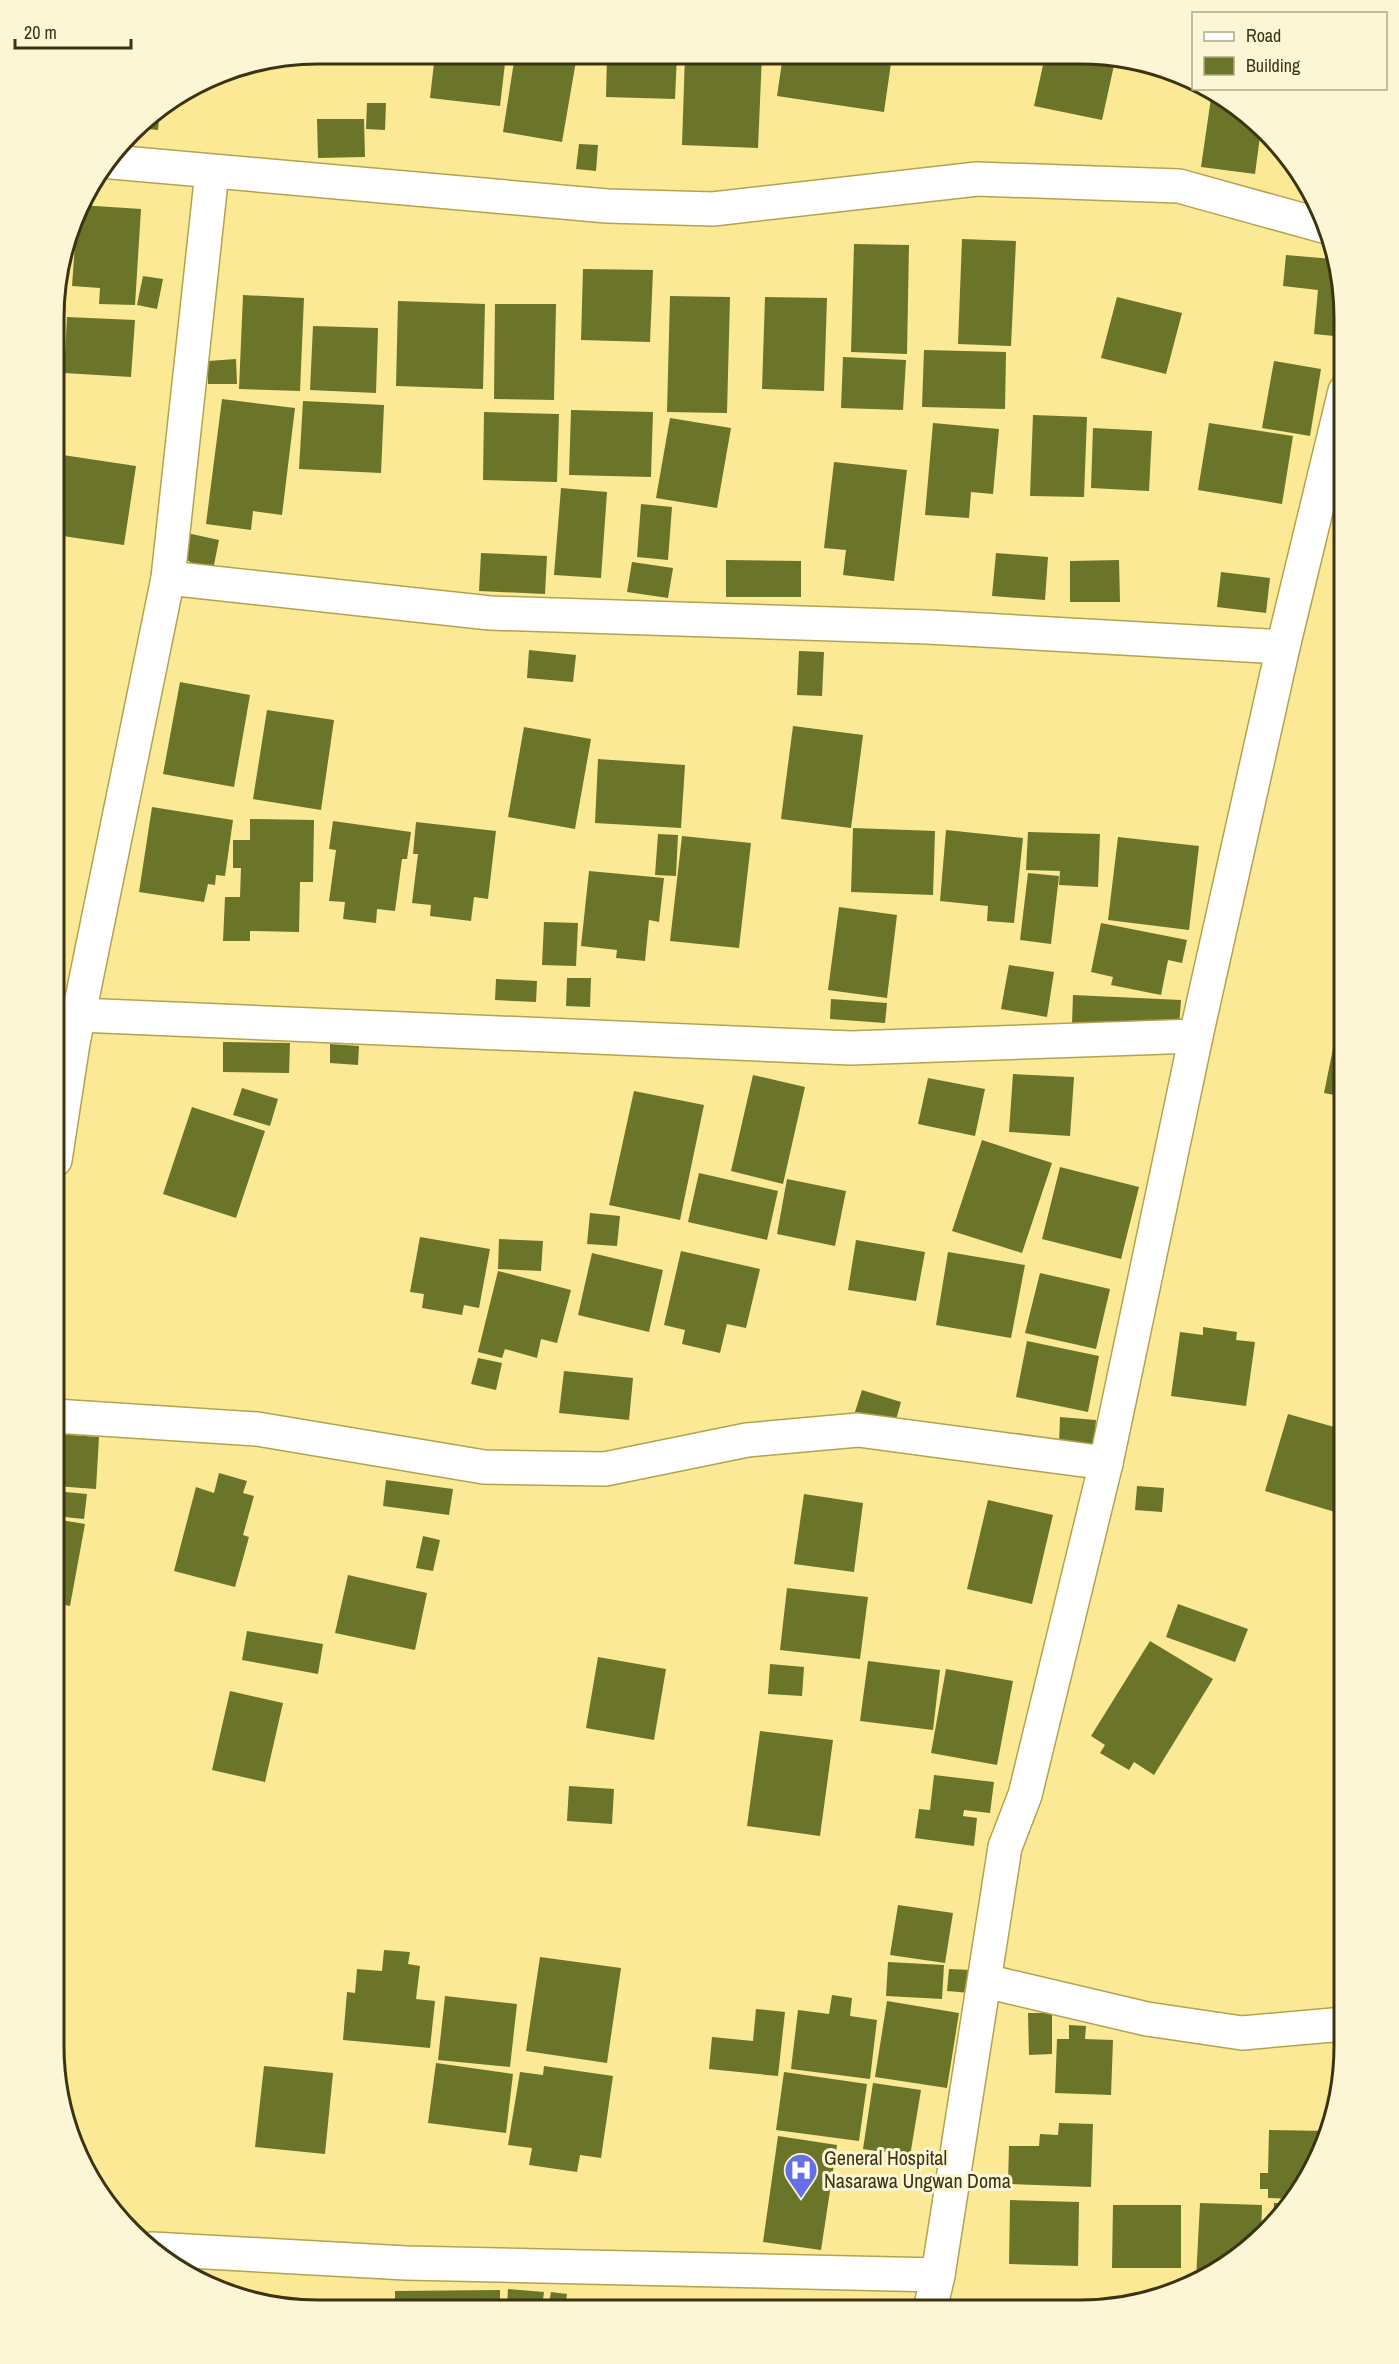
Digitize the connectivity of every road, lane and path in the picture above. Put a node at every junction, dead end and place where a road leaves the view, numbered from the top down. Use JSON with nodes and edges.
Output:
{"nodes":[{"id":1,"x":118,"y":163,"type":"edge"},
{"id":2,"x":212,"y":172,"type":"junction"},
{"id":3,"x":1316,"y":224,"type":"edge"},
{"id":4,"x":1334,"y":436,"type":"edge"},
{"id":5,"x":168,"y":578,"type":"junction"},
{"id":6,"x":1283,"y":647,"type":"junction"},
{"id":7,"x":67,"y":1013,"type":"edge"},
{"id":8,"x":1196,"y":1036,"type":"junction"},
{"id":9,"x":64,"y":1050,"type":"edge"},
{"id":10,"x":64,"y":1417,"type":"edge"},
{"id":11,"x":1106,"y":1463,"type":"junction"},
{"id":12,"x":985,"y":1981,"type":"junction"},
{"id":13,"x":1334,"y":2025,"type":"edge"},
{"id":14,"x":168,"y":2250,"type":"edge"},
{"id":15,"x":938,"y":2275,"type":"junction"},
{"id":16,"x":932,"y":2300,"type":"edge"}],
"edges":[{"from":1,"to":2,"type":"street"},
{"from":2,"to":3,"type":"street"},
{"from":2,"to":5,"type":"street"},
{"from":4,"to":6,"type":"street"},
{"from":5,"to":6,"type":"street"},
{"from":5,"to":7,"type":"street"},
{"from":6,"to":8,"type":"street"},
{"from":7,"to":8,"type":"street"},
{"from":7,"to":9,"type":"street"},
{"from":8,"to":11,"type":"street"},
{"from":10,"to":11,"type":"street"},
{"from":11,"to":12,"type":"street"},
{"from":12,"to":13,"type":"street"},
{"from":12,"to":15,"type":"street"},
{"from":14,"to":15,"type":"street"},
{"from":15,"to":16,"type":"street"}]}
